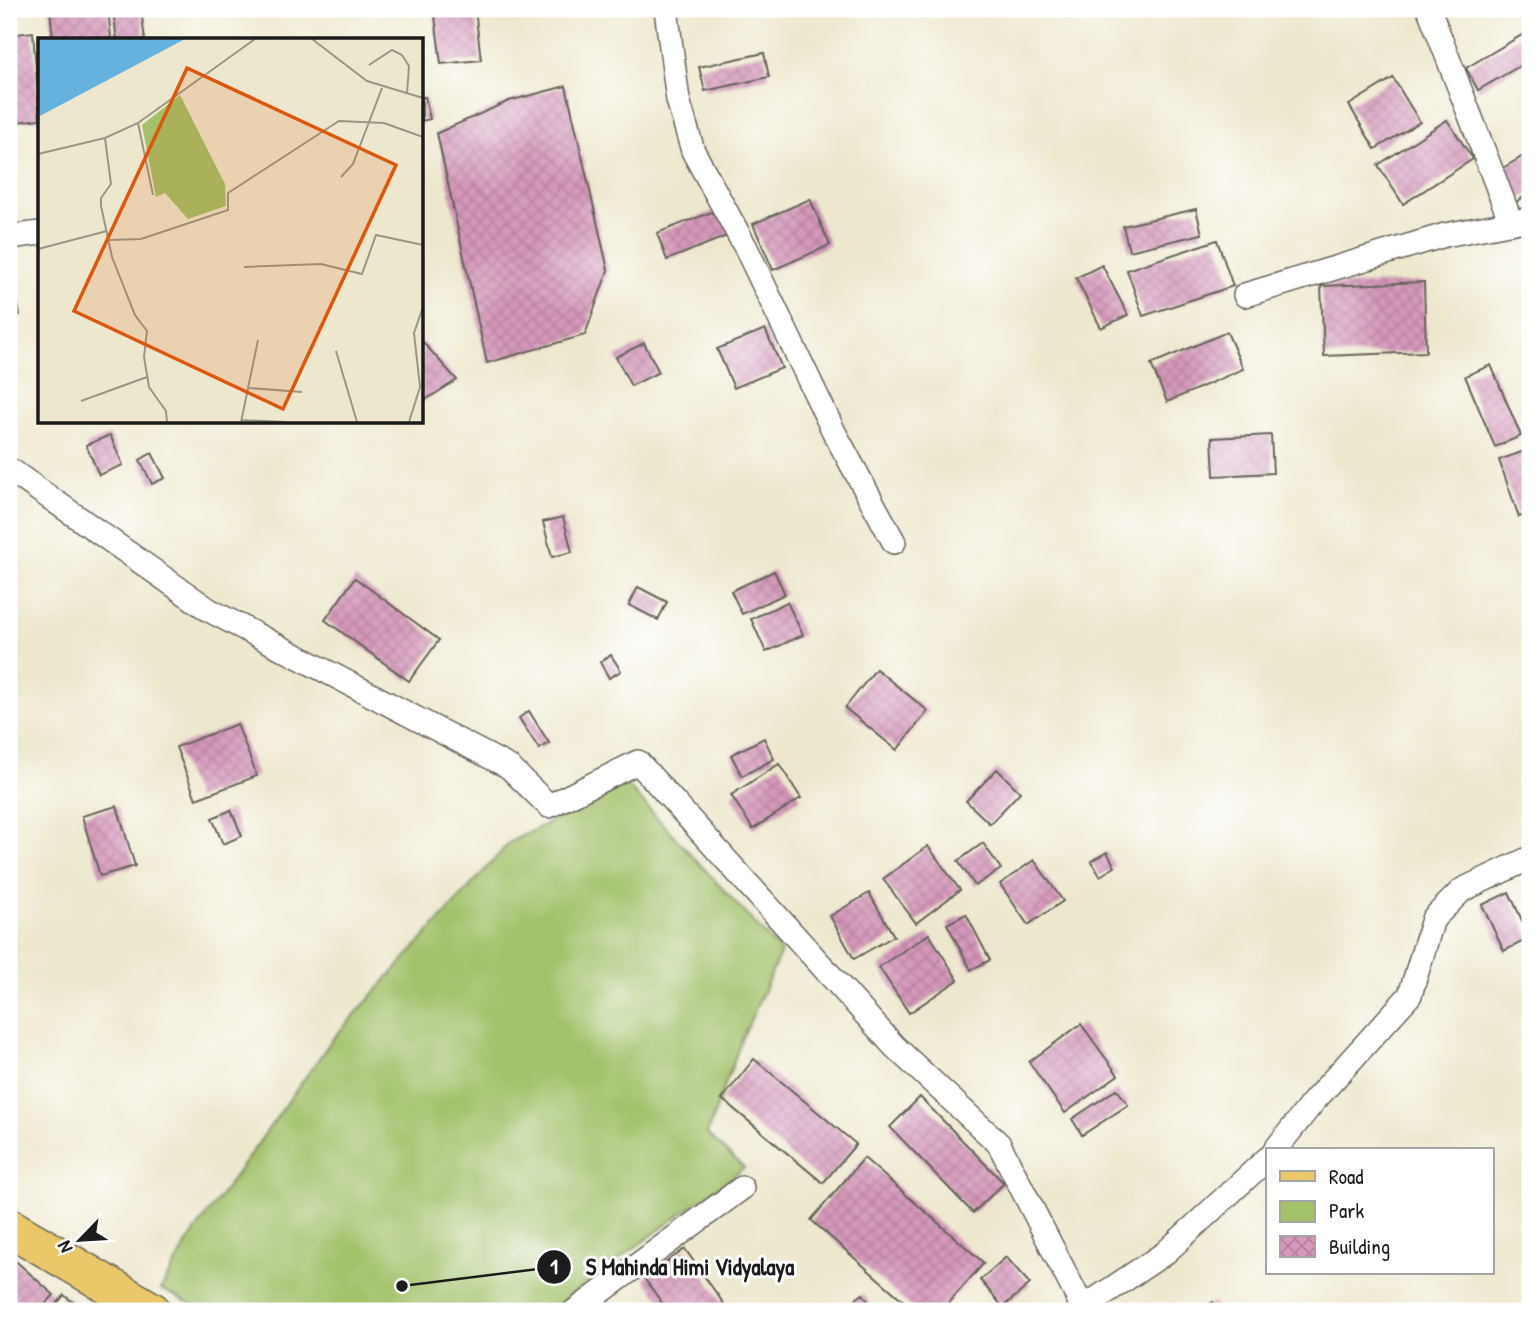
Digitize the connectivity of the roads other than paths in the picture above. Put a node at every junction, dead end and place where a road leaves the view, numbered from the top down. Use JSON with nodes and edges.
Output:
{"nodes":[{"id":1,"x":667,"y":9,"type":"edge"},
{"id":2,"x":1429,"y":9,"type":"edge"},
{"id":3,"x":1521,"y":220,"type":"edge"},
{"id":4,"x":38,"y":233,"type":"edge"},
{"id":5,"x":9,"y":237,"type":"edge"},
{"id":6,"x":1245,"y":295,"type":"dead end"},
{"id":7,"x":9,"y":469,"type":"edge"},
{"id":8,"x":894,"y":542,"type":"dead end"},
{"id":9,"x":1530,"y":858,"type":"edge"},
{"id":10,"x":1277,"y":1148,"type":"edge"},
{"id":11,"x":1266,"y":1160,"type":"edge"},
{"id":12,"x":742,"y":1188,"type":"dead end"},
{"id":13,"x":9,"y":1227,"type":"edge"},
{"id":14,"x":1080,"y":1310,"type":"edge"},
{"id":15,"x":152,"y":1311,"type":"edge"},
{"id":16,"x":575,"y":1311,"type":"edge"}],
"edges":[{"from":1,"to":8,"type":"street"},
{"from":2,"to":3,"type":"street"},
{"from":3,"to":6,"type":"street"},
{"from":4,"to":5,"type":"street"},
{"from":7,"to":14,"type":"street"},
{"from":9,"to":10,"type":"street"},
{"from":11,"to":14,"type":"street"},
{"from":12,"to":16,"type":"street"},
{"from":13,"to":15,"type":"main road"}]}
